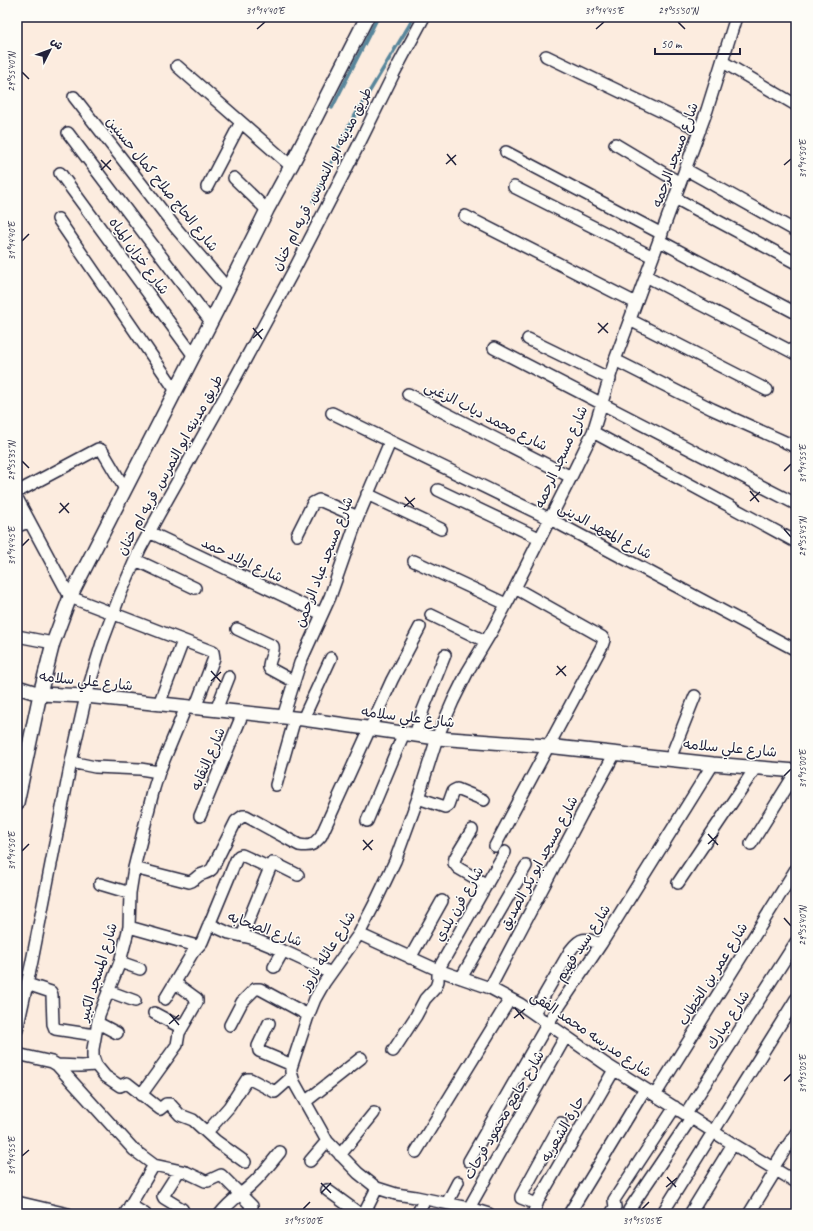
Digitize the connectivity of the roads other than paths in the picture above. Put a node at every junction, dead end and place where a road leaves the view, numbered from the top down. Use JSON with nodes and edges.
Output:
{"nodes":[{"id":1,"x":367,"y":17,"type":"edge"},
{"id":2,"x":424,"y":17,"type":"edge"},
{"id":3,"x":736,"y":17,"type":"edge"},
{"id":4,"x":546,"y":56,"type":"dead end"},
{"id":5,"x":723,"y":62,"type":"junction"},
{"id":6,"x":177,"y":66,"type":"dead end"},
{"id":7,"x":74,"y":97,"type":"dead end"},
{"id":8,"x":796,"y":104,"type":"edge"},
{"id":9,"x":241,"y":122,"type":"junction"},
{"id":10,"x":700,"y":130,"type":"junction"},
{"id":11,"x":68,"y":132,"type":"dead end"},
{"id":12,"x":615,"y":144,"type":"dead end"},
{"id":13,"x":506,"y":152,"type":"dead end"},
{"id":14,"x":291,"y":166,"type":"junction"},
{"id":15,"x":685,"y":168,"type":"junction"},
{"id":16,"x":60,"y":173,"type":"dead end"},
{"id":17,"x":234,"y":178,"type":"dead end"},
{"id":18,"x":680,"y":183,"type":"junction"},
{"id":19,"x":207,"y":187,"type":"dead end"},
{"id":20,"x":514,"y":187,"type":"dead end"},
{"id":21,"x":675,"y":198,"type":"junction"},
{"id":22,"x":266,"y":210,"type":"junction"},
{"id":23,"x":465,"y":216,"type":"dead end"},
{"id":24,"x":58,"y":220,"type":"dead end"},
{"id":25,"x":796,"y":231,"type":"edge"},
{"id":26,"x":661,"y":238,"type":"junction"},
{"id":27,"x":653,"y":257,"type":"junction"},
{"id":28,"x":796,"y":263,"type":"edge"},
{"id":29,"x":646,"y":276,"type":"junction"},
{"id":30,"x":228,"y":288,"type":"junction"},
{"id":31,"x":636,"y":304,"type":"junction"},
{"id":32,"x":796,"y":313,"type":"edge"},
{"id":33,"x":630,"y":320,"type":"junction"},
{"id":34,"x":211,"y":322,"type":"junction"},
{"id":35,"x":528,"y":339,"type":"dead end"},
{"id":36,"x":494,"y":348,"type":"dead end"},
{"id":37,"x":796,"y":354,"type":"edge"},
{"id":38,"x":194,"y":356,"type":"junction"},
{"id":39,"x":616,"y":360,"type":"junction"},
{"id":40,"x":610,"y":379,"type":"junction"},
{"id":41,"x":767,"y":390,"type":"dead end"},
{"id":42,"x":176,"y":392,"type":"junction"},
{"id":43,"x":408,"y":394,"type":"dead end"},
{"id":44,"x":602,"y":403,"type":"junction"},
{"id":45,"x":332,"y":413,"type":"dead end"},
{"id":46,"x":592,"y":432,"type":"junction"},
{"id":47,"x":390,"y":442,"type":"junction"},
{"id":48,"x":796,"y":447,"type":"edge"},
{"id":49,"x":571,"y":477,"type":"junction"},
{"id":50,"x":126,"y":489,"type":"junction"},
{"id":51,"x":438,"y":490,"type":"dead end"},
{"id":52,"x":17,"y":492,"type":"edge"},
{"id":53,"x":367,"y":494,"type":"junction"},
{"id":54,"x":17,"y":498,"type":"edge"},
{"id":55,"x":796,"y":504,"type":"edge"},
{"id":56,"x":358,"y":517,"type":"junction"},
{"id":57,"x":550,"y":519,"type":"junction"},
{"id":58,"x":29,"y":522,"type":"junction"},
{"id":59,"x":17,"y":526,"type":"edge"},
{"id":60,"x":441,"y":528,"type":"dead end"},
{"id":61,"x":149,"y":532,"type":"junction"},
{"id":62,"x":297,"y":535,"type":"dead end"},
{"id":63,"x":540,"y":538,"type":"junction"},
{"id":64,"x":796,"y":542,"type":"edge"},
{"id":65,"x":136,"y":560,"type":"junction"},
{"id":66,"x":414,"y":562,"type":"dead end"},
{"id":67,"x":195,"y":588,"type":"dead end"},
{"id":68,"x":515,"y":588,"type":"junction"},
{"id":69,"x":70,"y":597,"type":"junction"},
{"id":70,"x":506,"y":604,"type":"junction"},
{"id":71,"x":114,"y":613,"type":"junction"},
{"id":72,"x":322,"y":614,"type":"junction"},
{"id":73,"x":431,"y":615,"type":"dead end"},
{"id":74,"x":420,"y":627,"type":"dead end"},
{"id":75,"x":237,"y":629,"type":"dead end"},
{"id":76,"x":17,"y":636,"type":"edge"},
{"id":77,"x":183,"y":640,"type":"junction"},
{"id":78,"x":485,"y":641,"type":"junction"},
{"id":79,"x":54,"y":642,"type":"junction"},
{"id":80,"x":796,"y":650,"type":"edge"},
{"id":81,"x":445,"y":655,"type":"dead end"},
{"id":82,"x":331,"y":658,"type":"dead end"},
{"id":83,"x":229,"y":677,"type":"dead end"},
{"id":84,"x":294,"y":681,"type":"junction"},
{"id":85,"x":17,"y":688,"type":"edge"},
{"id":86,"x":40,"y":694,"type":"junction"},
{"id":87,"x":86,"y":696,"type":"junction"},
{"id":88,"x":695,"y":696,"type":"dead end"},
{"id":89,"x":159,"y":704,"type":"junction"},
{"id":90,"x":191,"y":707,"type":"junction"},
{"id":91,"x":216,"y":710,"type":"junction"},
{"id":92,"x":243,"y":713,"type":"junction"},
{"id":93,"x":294,"y":718,"type":"junction"},
{"id":94,"x":370,"y":728,"type":"junction"},
{"id":95,"x":410,"y":734,"type":"junction"},
{"id":96,"x":437,"y":738,"type":"junction"},
{"id":97,"x":547,"y":746,"type":"junction"},
{"id":98,"x":615,"y":753,"type":"junction"},
{"id":99,"x":670,"y":759,"type":"junction"},
{"id":100,"x":71,"y":762,"type":"junction"},
{"id":101,"x":713,"y":764,"type":"junction"},
{"id":102,"x":756,"y":767,"type":"junction"},
{"id":103,"x":159,"y":772,"type":"junction"},
{"id":104,"x":796,"y":772,"type":"edge"},
{"id":105,"x":276,"y":786,"type":"dead end"},
{"id":106,"x":418,"y":798,"type":"junction"},
{"id":107,"x":484,"y":800,"type":"dead end"},
{"id":108,"x":17,"y":803,"type":"edge"},
{"id":109,"x":200,"y":816,"type":"dead end"},
{"id":110,"x":367,"y":821,"type":"dead end"},
{"id":111,"x":472,"y":830,"type":"dead end"},
{"id":112,"x":751,"y":844,"type":"dead end"},
{"id":113,"x":495,"y":846,"type":"dead end"},
{"id":114,"x":505,"y":852,"type":"dead end"},
{"id":115,"x":526,"y":866,"type":"dead end"},
{"id":116,"x":134,"y":868,"type":"junction"},
{"id":117,"x":270,"y":868,"type":"junction"},
{"id":118,"x":796,"y":869,"type":"edge"},
{"id":119,"x":298,"y":875,"type":"dead end"},
{"id":120,"x":678,"y":883,"type":"dead end"},
{"id":121,"x":100,"y":884,"type":"dead end"},
{"id":122,"x":487,"y":885,"type":"junction"},
{"id":123,"x":130,"y":893,"type":"junction"},
{"id":124,"x":442,"y":901,"type":"dead end"},
{"id":125,"x":209,"y":924,"type":"junction"},
{"id":126,"x":129,"y":927,"type":"junction"},
{"id":127,"x":359,"y":934,"type":"junction"},
{"id":128,"x":242,"y":936,"type":"junction"},
{"id":129,"x":796,"y":942,"type":"edge"},
{"id":130,"x":601,"y":944,"type":"junction"},
{"id":131,"x":198,"y":946,"type":"junction"},
{"id":132,"x":283,"y":951,"type":"junction"},
{"id":133,"x":410,"y":958,"type":"junction"},
{"id":134,"x":120,"y":962,"type":"junction"},
{"id":135,"x":274,"y":967,"type":"dead end"},
{"id":136,"x":140,"y":969,"type":"dead end"},
{"id":137,"x":438,"y":970,"type":"junction"},
{"id":138,"x":331,"y":973,"type":"junction"},
{"id":139,"x":462,"y":978,"type":"junction"},
{"id":140,"x":176,"y":983,"type":"junction"},
{"id":141,"x":27,"y":984,"type":"junction"},
{"id":142,"x":490,"y":988,"type":"junction"},
{"id":143,"x":108,"y":991,"type":"junction"},
{"id":144,"x":165,"y":999,"type":"dead end"},
{"id":145,"x":510,"y":999,"type":"junction"},
{"id":146,"x":796,"y":999,"type":"edge"},
{"id":147,"x":135,"y":1002,"type":"dead end"},
{"id":148,"x":154,"y":1013,"type":"dead end"},
{"id":149,"x":534,"y":1013,"type":"junction"},
{"id":150,"x":308,"y":1015,"type":"junction"},
{"id":151,"x":98,"y":1023,"type":"junction"},
{"id":152,"x":269,"y":1023,"type":"dead end"},
{"id":153,"x":548,"y":1023,"type":"junction"},
{"id":154,"x":230,"y":1025,"type":"dead end"},
{"id":155,"x":182,"y":1028,"type":"junction"},
{"id":156,"x":17,"y":1030,"type":"edge"},
{"id":157,"x":117,"y":1033,"type":"dead end"},
{"id":158,"x":95,"y":1035,"type":"junction"},
{"id":159,"x":566,"y":1036,"type":"junction"},
{"id":160,"x":393,"y":1051,"type":"dead end"},
{"id":161,"x":17,"y":1054,"type":"edge"},
{"id":162,"x":361,"y":1058,"type":"dead end"},
{"id":163,"x":57,"y":1065,"type":"junction"},
{"id":164,"x":96,"y":1065,"type":"junction"},
{"id":165,"x":292,"y":1065,"type":"junction"},
{"id":166,"x":614,"y":1070,"type":"junction"},
{"id":167,"x":292,"y":1077,"type":"junction"},
{"id":168,"x":650,"y":1092,"type":"junction"},
{"id":169,"x":141,"y":1095,"type":"junction"},
{"id":170,"x":305,"y":1102,"type":"junction"},
{"id":171,"x":675,"y":1108,"type":"junction"},
{"id":172,"x":374,"y":1113,"type":"dead end"},
{"id":173,"x":688,"y":1116,"type":"junction"},
{"id":174,"x":561,"y":1123,"type":"dead end"},
{"id":175,"x":207,"y":1132,"type":"junction"},
{"id":176,"x":712,"y":1132,"type":"junction"},
{"id":177,"x":796,"y":1133,"type":"edge"},
{"id":178,"x":327,"y":1141,"type":"junction"},
{"id":179,"x":733,"y":1144,"type":"junction"},
{"id":180,"x":280,"y":1152,"type":"dead end"},
{"id":181,"x":416,"y":1152,"type":"dead end"},
{"id":182,"x":340,"y":1155,"type":"junction"},
{"id":183,"x":310,"y":1160,"type":"dead end"},
{"id":184,"x":469,"y":1161,"type":"dead end"},
{"id":185,"x":245,"y":1162,"type":"dead end"},
{"id":186,"x":154,"y":1165,"type":"junction"},
{"id":187,"x":774,"y":1169,"type":"junction"},
{"id":188,"x":179,"y":1171,"type":"junction"},
{"id":189,"x":458,"y":1182,"type":"dead end"},
{"id":190,"x":796,"y":1182,"type":"edge"},
{"id":191,"x":377,"y":1188,"type":"junction"},
{"id":192,"x":327,"y":1190,"type":"dead end"},
{"id":193,"x":239,"y":1194,"type":"junction"},
{"id":194,"x":425,"y":1199,"type":"junction"},
{"id":195,"x":17,"y":1202,"type":"edge"},
{"id":196,"x":447,"y":1204,"type":"junction"},
{"id":197,"x":469,"y":1208,"type":"junction"},
{"id":198,"x":127,"y":1209,"type":"edge"},
{"id":199,"x":535,"y":1209,"type":"edge"},
{"id":200,"x":629,"y":1210,"type":"dead end"},
{"id":201,"x":52,"y":1212,"type":"edge"},
{"id":202,"x":484,"y":1213,"type":"edge"},
{"id":203,"x":68,"y":1214,"type":"edge"},
{"id":204,"x":145,"y":1214,"type":"edge"},
{"id":205,"x":183,"y":1214,"type":"edge"},
{"id":206,"x":220,"y":1214,"type":"edge"},
{"id":207,"x":252,"y":1214,"type":"edge"},
{"id":208,"x":360,"y":1214,"type":"edge"},
{"id":209,"x":364,"y":1214,"type":"edge"},
{"id":210,"x":417,"y":1214,"type":"edge"},
{"id":211,"x":569,"y":1214,"type":"edge"},
{"id":212,"x":611,"y":1214,"type":"edge"},
{"id":213,"x":662,"y":1214,"type":"edge"},
{"id":214,"x":690,"y":1214,"type":"edge"},
{"id":215,"x":749,"y":1214,"type":"edge"}],
"edges":[{"from":1,"to":14,"type":"street","name":"طريق مدينه ابو النمرس, قريه ام خنان"},
{"from":2,"to":61,"type":"street","name":"طريق مدينه ابو النمرس, قريه ام خنان"},
{"from":3,"to":5,"type":"street","name":"شارع مسجد الرحمه"},
{"from":4,"to":10,"type":"street"},
{"from":5,"to":8,"type":"street"},
{"from":5,"to":10,"type":"street","name":"شارع مسجد الرحمه"},
{"from":6,"to":9,"type":"street"},
{"from":7,"to":30,"type":"street","name":"شارع الحاج صلاح كمال حسنين"},
{"from":9,"to":14,"type":"street"},
{"from":9,"to":19,"type":"street"},
{"from":10,"to":15,"type":"street","name":"شارع مسجد الرحمه"},
{"from":11,"to":34,"type":"street"},
{"from":12,"to":18,"type":"street"},
{"from":13,"to":26,"type":"street"},
{"from":14,"to":22,"type":"street","name":"طريق مدينه ابو النمرس, قريه ام خنان"},
{"from":15,"to":18,"type":"street","name":"شارع مسجد الرحمه"},
{"from":15,"to":25,"type":"street"},
{"from":16,"to":38,"type":"street","name":"شارع خزان المياه"},
{"from":17,"to":22,"type":"street"},
{"from":18,"to":21,"type":"street","name":"شارع مسجد الرحمه"},
{"from":20,"to":27,"type":"street"},
{"from":21,"to":26,"type":"street","name":"شارع مسجد الرحمه"},
{"from":21,"to":28,"type":"street"},
{"from":22,"to":30,"type":"street","name":"طريق مدينه ابو النمرس, قريه ام خنان"},
{"from":23,"to":31,"type":"street"},
{"from":24,"to":42,"type":"street"},
{"from":26,"to":27,"type":"street","name":"شارع مسجد الرحمه"},
{"from":26,"to":32,"type":"street"},
{"from":27,"to":29,"type":"street","name":"شارع مسجد الرحمه"},
{"from":29,"to":31,"type":"street","name":"شارع مسجد الرحمه"},
{"from":29,"to":37,"type":"street"},
{"from":30,"to":34,"type":"street","name":"طريق مدينه ابو النمرس, قريه ام خنان"},
{"from":31,"to":33,"type":"street","name":"شارع مسجد الرحمه"},
{"from":33,"to":39,"type":"street","name":"شارع مسجد الرحمه"},
{"from":33,"to":41,"type":"street"},
{"from":34,"to":38,"type":"street","name":"طريق مدينه ابو النمرس, قريه ام خنان"},
{"from":35,"to":40,"type":"street"},
{"from":36,"to":44,"type":"street"},
{"from":38,"to":42,"type":"street","name":"طريق مدينه ابو النمرس, قريه ام خنان"},
{"from":39,"to":40,"type":"street","name":"شارع مسجد الرحمه"},
{"from":39,"to":48,"type":"street"},
{"from":40,"to":44,"type":"street","name":"شارع مسجد الرحمه"},
{"from":42,"to":50,"type":"street","name":"طريق مدينه ابو النمرس, قريه ام خنان"},
{"from":43,"to":49,"type":"street","name":"شارع محمد دياب الزغبى"},
{"from":44,"to":46,"type":"street","name":"شارع مسجد الرحمه"},
{"from":44,"to":55,"type":"street"},
{"from":45,"to":47,"type":"street","name":"شارع المعهد الدينى"},
{"from":46,"to":49,"type":"street","name":"شارع مسجد الرحمه"},
{"from":46,"to":64,"type":"street"},
{"from":47,"to":53,"type":"street","name":"شارع مسجد عباد الرحمن"},
{"from":47,"to":57,"type":"street","name":"شارع المعهد الدينى"},
{"from":49,"to":57,"type":"street","name":"شارع مسجد الرحمه"},
{"from":50,"to":52,"type":"street"},
{"from":50,"to":69,"type":"street","name":"طريق مدينه ابو النمرس, قريه ام خنان"},
{"from":51,"to":63,"type":"street"},
{"from":53,"to":56,"type":"street","name":"شارع مسجد عباد الرحمن"},
{"from":53,"to":60,"type":"street"},
{"from":54,"to":58,"type":"street"},
{"from":56,"to":62,"type":"street"},
{"from":56,"to":72,"type":"street","name":"شارع مسجد عباد الرحمن"},
{"from":57,"to":63,"type":"street","name":"شارع مسجد الرحمه"},
{"from":57,"to":80,"type":"street","name":"شارع المعهد الدينى"},
{"from":58,"to":59,"type":"street"},
{"from":58,"to":69,"type":"street"},
{"from":61,"to":65,"type":"street","name":"طريق مدينه ابو النمرس, قريه ام خنان"},
{"from":61,"to":72,"type":"street","name":"شارع اولاد حمد"},
{"from":63,"to":68,"type":"street","name":"شارع مسجد الرحمه"},
{"from":65,"to":67,"type":"street"},
{"from":65,"to":71,"type":"street","name":"طريق مدينه ابو النمرس, قريه ام خنان"},
{"from":66,"to":70,"type":"street"},
{"from":68,"to":70,"type":"street","name":"شارع مسجد الرحمه"},
{"from":68,"to":97,"type":"street"},
{"from":69,"to":71,"type":"street"},
{"from":69,"to":79,"type":"street","name":"طريق مدينه ابو النمرس, قريه ام خنان"},
{"from":70,"to":78,"type":"street","name":"شارع مسجد الرحمه"},
{"from":71,"to":77,"type":"street"},
{"from":71,"to":87,"type":"street","name":"طريق مدينه ابو النمرس, قريه ام خنان"},
{"from":72,"to":84,"type":"street","name":"شارع مسجد عباد الرحمن"},
{"from":73,"to":78,"type":"street"},
{"from":74,"to":94,"type":"street"},
{"from":75,"to":84,"type":"street"},
{"from":76,"to":79,"type":"street"},
{"from":77,"to":89,"type":"street"},
{"from":77,"to":90,"type":"street","name":"شارع المسجد الكبير"},
{"from":78,"to":96,"type":"street","name":"شارع مسجد الرحمه"},
{"from":79,"to":86,"type":"street","name":"طريق مدينه ابو النمرس, قريه ام خنان"},
{"from":81,"to":95,"type":"street"},
{"from":82,"to":93,"type":"street"},
{"from":83,"to":91,"type":"street"},
{"from":84,"to":93,"type":"street","name":"شارع مسجد عباد الرحمن"},
{"from":85,"to":86,"type":"street","name":"شارع علي سلامه"},
{"from":86,"to":87,"type":"street","name":"شارع علي سلامه"},
{"from":86,"to":108,"type":"street","name":"طريق مدينه ابو النمرس, قريه ام خنان"},
{"from":87,"to":89,"type":"street","name":"شارع علي سلامه"},
{"from":87,"to":100,"type":"street","name":"طريق مدينه ابو النمرس, قريه ام خنان"},
{"from":88,"to":99,"type":"street"},
{"from":89,"to":90,"type":"street","name":"شارع علي سلامه"},
{"from":90,"to":91,"type":"street","name":"شارع علي سلامه"},
{"from":90,"to":103,"type":"street","name":"شارع المسجد الكبير"},
{"from":91,"to":92,"type":"street","name":"شارع علي سلامه"},
{"from":92,"to":93,"type":"street","name":"شارع علي سلامه"},
{"from":92,"to":109,"type":"street","name":"شارع النقابه"},
{"from":93,"to":94,"type":"street","name":"شارع علي سلامه"},
{"from":93,"to":105,"type":"street"},
{"from":94,"to":95,"type":"street","name":"شارع علي سلامه"},
{"from":94,"to":116,"type":"street"},
{"from":95,"to":96,"type":"street","name":"شارع علي سلامه"},
{"from":95,"to":110,"type":"street"},
{"from":96,"to":97,"type":"street","name":"شارع علي سلامه"},
{"from":96,"to":106,"type":"street","name":"شارع عائله ناروز"},
{"from":97,"to":98,"type":"street","name":"شارع علي سلامه"},
{"from":97,"to":113,"type":"street"},
{"from":98,"to":99,"type":"street","name":"شارع علي سلامه"},
{"from":98,"to":142,"type":"street","name":"شارع مسجد ابو بكر الصديق"},
{"from":99,"to":101,"type":"street","name":"شارع علي سلامه"},
{"from":100,"to":103,"type":"street"},
{"from":100,"to":141,"type":"street","name":"طريق مدينه ابو النمرس, قريه ام خنان"},
{"from":101,"to":102,"type":"street","name":"شارع علي سلامه"},
{"from":101,"to":130,"type":"street","name":"شارع سيد فهيم"},
{"from":102,"to":104,"type":"street","name":"شارع علي سلامه"},
{"from":102,"to":120,"type":"street"},
{"from":103,"to":116,"type":"street","name":"شارع المسجد الكبير"},
{"from":104,"to":112,"type":"street"},
{"from":106,"to":107,"type":"street"},
{"from":106,"to":127,"type":"street","name":"شارع عائله ناروز"},
{"from":111,"to":122,"type":"street"},
{"from":114,"to":122,"type":"street","name":"شارع فرن بلدي"},
{"from":115,"to":139,"type":"street"},
{"from":116,"to":123,"type":"street","name":"شارع المسجد الكبير"},
{"from":117,"to":119,"type":"street"},
{"from":117,"to":125,"type":"street","name":"شارع الصحابه"},
{"from":117,"to":128,"type":"street"},
{"from":118,"to":168,"type":"street","name":"شارع عمر بن الخطاب"},
{"from":121,"to":123,"type":"street"},
{"from":122,"to":137,"type":"street","name":"شارع فرن بلدي"},
{"from":123,"to":126,"type":"street","name":"شارع المسجد الكبير"},
{"from":124,"to":133,"type":"street"},
{"from":125,"to":128,"type":"street","name":"شارع الصحابه"},
{"from":125,"to":131,"type":"street","name":"شارع الصحابه"},
{"from":126,"to":131,"type":"street"},
{"from":126,"to":134,"type":"street","name":"شارع المسجد الكبير"},
{"from":127,"to":133,"type":"street","name":"شارع مدرسه محمد الفقى"},
{"from":127,"to":138,"type":"street","name":"شارع عائله ناروز"},
{"from":128,"to":132,"type":"street","name":"شارع الصحابه"},
{"from":129,"to":173,"type":"street","name":"شارع مبارك"},
{"from":130,"to":149,"type":"street"},
{"from":130,"to":153,"type":"street","name":"شارع سيد فهيم"},
{"from":131,"to":140,"type":"street","name":"شارع الصحابه"},
{"from":132,"to":135,"type":"street"},
{"from":132,"to":138,"type":"street","name":"شارع الصحابه"},
{"from":133,"to":137,"type":"street","name":"شارع مدرسه محمد الفقى"},
{"from":134,"to":136,"type":"street"},
{"from":134,"to":143,"type":"street","name":"شارع المسجد الكبير"},
{"from":137,"to":139,"type":"street","name":"شارع مدرسه محمد الفقى"},
{"from":137,"to":160,"type":"street","name":"شارع فرن بلدي"},
{"from":138,"to":150,"type":"street","name":"شارع عائله ناروز"},
{"from":139,"to":142,"type":"street","name":"شارع مدرسه محمد الفقى"},
{"from":140,"to":144,"type":"street","name":"شارع الصحابه"},
{"from":140,"to":155,"type":"street"},
{"from":141,"to":156,"type":"street","name":"طريق مدينه ابو النمرس, قريه ام خنان"},
{"from":141,"to":158,"type":"street"},
{"from":142,"to":145,"type":"street","name":"شارع مدرسه محمد الفقى"},
{"from":143,"to":147,"type":"street"},
{"from":143,"to":151,"type":"street","name":"شارع المسجد الكبير"},
{"from":145,"to":149,"type":"street","name":"شارع مدرسه محمد الفقى"},
{"from":145,"to":181,"type":"street"},
{"from":146,"to":176,"type":"street"},
{"from":148,"to":155,"type":"street"},
{"from":149,"to":153,"type":"street","name":"شارع مدرسه محمد الفقى"},
{"from":150,"to":154,"type":"street"},
{"from":150,"to":165,"type":"street","name":"شارع عائله ناروز"},
{"from":151,"to":157,"type":"street"},
{"from":151,"to":158,"type":"street","name":"شارع المسجد الكبير"},
{"from":152,"to":165,"type":"street"},
{"from":153,"to":159,"type":"street","name":"شارع مدرسه محمد الفقى"},
{"from":153,"to":184,"type":"street","name":"شارع سيد فهيم"},
{"from":155,"to":169,"type":"street"},
{"from":158,"to":164,"type":"street","name":"شارع المسجد الكبير"},
{"from":159,"to":166,"type":"street","name":"شارع مدرسه محمد الفقى"},
{"from":159,"to":197,"type":"street","name":"شارع جامع محمود فرحات"},
{"from":161,"to":163,"type":"street"},
{"from":162,"to":170,"type":"street"},
{"from":163,"to":164,"type":"street"},
{"from":163,"to":186,"type":"street"},
{"from":164,"to":169,"type":"street"},
{"from":165,"to":167,"type":"street","name":"شارع عائله ناروز"},
{"from":166,"to":168,"type":"street","name":"شارع مدرسه محمد الفقى"},
{"from":166,"to":199,"type":"street","name":"حارة الشعريه"},
{"from":167,"to":170,"type":"street","name":"شارع عائله ناروز"},
{"from":167,"to":175,"type":"street"},
{"from":168,"to":171,"type":"street","name":"شارع مدرسه محمد الفقى"},
{"from":168,"to":211,"type":"street","name":"شارع عمر بن الخطاب"},
{"from":169,"to":175,"type":"street"},
{"from":170,"to":178,"type":"street","name":"شارع عائله ناروز"},
{"from":171,"to":173,"type":"street","name":"شارع مدرسه محمد الفقى"},
{"from":171,"to":212,"type":"street"},
{"from":172,"to":182,"type":"street"},
{"from":173,"to":176,"type":"street","name":"شارع مدرسه محمد الفقى"},
{"from":173,"to":200,"type":"street","name":"شارع مبارك"},
{"from":174,"to":199,"type":"street","name":"حارة الشعريه"},
{"from":175,"to":185,"type":"street"},
{"from":176,"to":179,"type":"street","name":"شارع مدرسه محمد الفقى"},
{"from":176,"to":213,"type":"street"},
{"from":177,"to":187,"type":"street"},
{"from":178,"to":182,"type":"street","name":"شارع عائله ناروز"},
{"from":178,"to":183,"type":"street"},
{"from":179,"to":187,"type":"street","name":"شارع مدرسه محمد الفقى"},
{"from":179,"to":214,"type":"street"},
{"from":180,"to":193,"type":"street"},
{"from":182,"to":191,"type":"street","name":"شارع عائله ناروز"},
{"from":186,"to":188,"type":"street"},
{"from":186,"to":198,"type":"street"},
{"from":187,"to":190,"type":"street","name":"شارع مدرسه محمد الفقى"},
{"from":187,"to":215,"type":"street"},
{"from":188,"to":193,"type":"street"},
{"from":188,"to":205,"type":"street"},
{"from":189,"to":196,"type":"street"},
{"from":191,"to":194,"type":"street","name":"شارع عائله ناروز"},
{"from":191,"to":209,"type":"street"},
{"from":192,"to":208,"type":"street"},
{"from":193,"to":206,"type":"street"},
{"from":193,"to":207,"type":"street"},
{"from":194,"to":196,"type":"street","name":"شارع عائله ناروز"},
{"from":194,"to":210,"type":"street"},
{"from":195,"to":201,"type":"street"},
{"from":196,"to":197,"type":"street","name":"شارع عائله ناروز"},
{"from":197,"to":202,"type":"street","name":"شارع عائله ناروز"},
{"from":198,"to":204,"type":"street"},
{"from":201,"to":203,"type":"street"}]}
